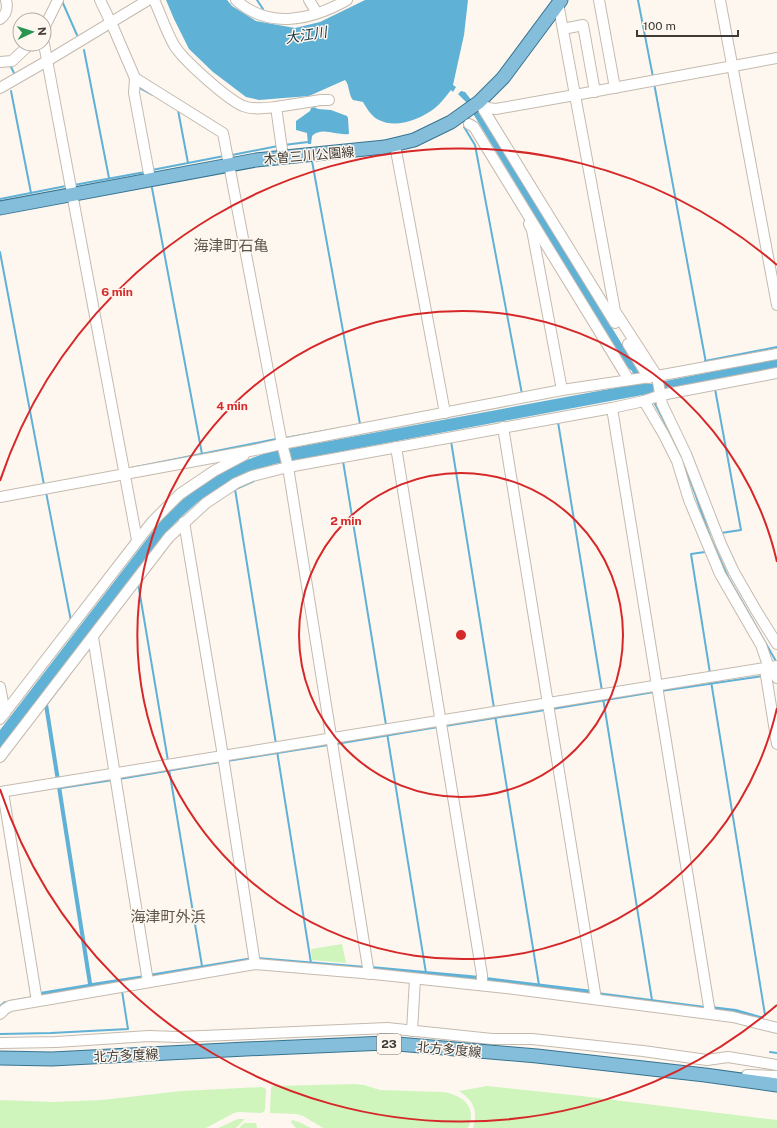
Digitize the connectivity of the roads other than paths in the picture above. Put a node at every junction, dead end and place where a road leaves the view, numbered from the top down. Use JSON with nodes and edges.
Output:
{"nodes":[{"id":1,"x":6,"y":0,"type":"edge"},
{"id":2,"x":58,"y":0,"type":"edge"},
{"id":3,"x":100,"y":0,"type":"edge"},
{"id":4,"x":148,"y":0,"type":"edge"},
{"id":5,"x":154,"y":0,"type":"edge"},
{"id":6,"x":236,"y":0,"type":"edge"},
{"id":7,"x":309,"y":0,"type":"edge"},
{"id":8,"x":347,"y":0,"type":"edge"},
{"id":9,"x":599,"y":0,"type":"edge"},
{"id":10,"x":720,"y":0,"type":"edge"},
{"id":11,"x":559,"y":2,"type":"edge"},
{"id":12,"x":52,"y":12,"type":"edge"},
{"id":13,"x":317,"y":13,"type":"junction"},
{"id":14,"x":0,"y":19,"type":"edge"},
{"id":15,"x":111,"y":23,"type":"junction"},
{"id":16,"x":563,"y":29,"type":"junction"},
{"id":17,"x":22,"y":52,"type":"edge"},
{"id":18,"x":45,"y":52,"type":"edge"},
{"id":19,"x":777,"y":58,"type":"edge"},
{"id":20,"x":47,"y":61,"type":"junction"},
{"id":21,"x":0,"y":62,"type":"edge"},
{"id":22,"x":733,"y":66,"type":"junction"},
{"id":23,"x":135,"y":78,"type":"junction"},
{"id":24,"x":0,"y":88,"type":"edge"},
{"id":25,"x":615,"y":88,"type":"junction"},
{"id":26,"x":595,"y":92,"type":"junction"},
{"id":27,"x":575,"y":95,"type":"junction"},
{"id":28,"x":329,"y":100,"type":"dead end"},
{"id":29,"x":276,"y":107,"type":"junction"},
{"id":30,"x":471,"y":111,"type":"junction"},
{"id":31,"x":395,"y":145,"type":"junction"},
{"id":32,"x":283,"y":156,"type":"junction"},
{"id":33,"x":229,"y":164,"type":"junction"},
{"id":34,"x":150,"y":179,"type":"junction"},
{"id":35,"x":71,"y":194,"type":"junction"},
{"id":36,"x":0,"y":208,"type":"edge"},
{"id":37,"x":777,"y":305,"type":"edge"},
{"id":38,"x":777,"y":354,"type":"edge"},
{"id":39,"x":777,"y":373,"type":"edge"},
{"id":40,"x":653,"y":378,"type":"junction"},
{"id":41,"x":631,"y":380,"type":"junction"},
{"id":42,"x":562,"y":390,"type":"junction"},
{"id":43,"x":654,"y":397,"type":"junction"},
{"id":44,"x":612,"y":408,"type":"junction"},
{"id":45,"x":445,"y":413,"type":"junction"},
{"id":46,"x":503,"y":427,"type":"junction"},
{"id":47,"x":282,"y":445,"type":"junction"},
{"id":48,"x":396,"y":447,"type":"junction"},
{"id":49,"x":255,"y":450,"type":"junction"},
{"id":50,"x":287,"y":466,"type":"junction"},
{"id":51,"x":124,"y":474,"type":"junction"},
{"id":52,"x":0,"y":498,"type":"edge"},
{"id":53,"x":184,"y":522,"type":"junction"},
{"id":54,"x":137,"y":540,"type":"junction"},
{"id":55,"x":707,"y":553,"type":"dead end"},
{"id":56,"x":93,"y":638,"type":"junction"},
{"id":57,"x":777,"y":644,"type":"edge"},
{"id":58,"x":765,"y":657,"type":"junction"},
{"id":59,"x":771,"y":668,"type":"edge"},
{"id":60,"x":777,"y":678,"type":"edge"},
{"id":61,"x":657,"y":686,"type":"junction"},
{"id":62,"x":0,"y":687,"type":"edge"},
{"id":63,"x":548,"y":704,"type":"junction"},
{"id":64,"x":2,"y":716,"type":"edge"},
{"id":65,"x":441,"y":721,"type":"junction"},
{"id":66,"x":332,"y":739,"type":"junction"},
{"id":67,"x":777,"y":744,"type":"edge"},
{"id":68,"x":223,"y":756,"type":"junction"},
{"id":69,"x":0,"y":757,"type":"edge"},
{"id":70,"x":115,"y":774,"type":"junction"},
{"id":71,"x":1,"y":792,"type":"edge"},
{"id":72,"x":255,"y":964,"type":"junction"},
{"id":73,"x":369,"y":974,"type":"junction"},
{"id":74,"x":415,"y":978,"type":"junction"},
{"id":75,"x":148,"y":982,"type":"junction"},
{"id":76,"x":482,"y":985,"type":"junction"},
{"id":77,"x":596,"y":999,"type":"junction"},
{"id":78,"x":37,"y":1001,"type":"junction"},
{"id":79,"x":0,"y":1014,"type":"edge"},
{"id":80,"x":710,"y":1014,"type":"junction"},
{"id":81,"x":777,"y":1028,"type":"edge"},
{"id":82,"x":412,"y":1031,"type":"junction"},
{"id":83,"x":0,"y":1043,"type":"edge"},
{"id":84,"x":0,"y":1058,"type":"edge"},
{"id":85,"x":777,"y":1064,"type":"edge"},
{"id":86,"x":705,"y":1075,"type":"junction"},
{"id":87,"x":777,"y":1076,"type":"edge"},
{"id":88,"x":777,"y":1085,"type":"edge"}],
"edges":[{"from":1,"to":14,"type":"street"},
{"from":2,"to":12,"type":"street"},
{"from":3,"to":15,"type":"street"},
{"from":4,"to":15,"type":"street"},
{"from":5,"to":29,"type":"street"},
{"from":6,"to":13,"type":"street"},
{"from":7,"to":13,"type":"street"},
{"from":8,"to":13,"type":"street"},
{"from":9,"to":25,"type":"street"},
{"from":10,"to":22,"type":"street"},
{"from":11,"to":16,"type":"street"},
{"from":11,"to":30,"type":"main road","name":"木曽三川公園線"},
{"from":15,"to":20,"type":"street"},
{"from":15,"to":23,"type":"street"},
{"from":16,"to":26,"type":"street"},
{"from":16,"to":27,"type":"street"},
{"from":17,"to":21,"type":"street"},
{"from":18,"to":20,"type":"street"},
{"from":19,"to":22,"type":"street"},
{"from":20,"to":24,"type":"street"},
{"from":20,"to":35,"type":"street"},
{"from":22,"to":25,"type":"street"},
{"from":22,"to":37,"type":"street"},
{"from":23,"to":33,"type":"street"},
{"from":23,"to":34,"type":"street"},
{"from":25,"to":26,"type":"street"},
{"from":26,"to":27,"type":"street"},
{"from":27,"to":30,"type":"street"},
{"from":27,"to":40,"type":"street"},
{"from":28,"to":29,"type":"street"},
{"from":29,"to":32,"type":"street"},
{"from":30,"to":31,"type":"main road","name":"木曽三川公園線"},
{"from":30,"to":40,"type":"street"},
{"from":30,"to":41,"type":"street"},
{"from":30,"to":42,"type":"street"},
{"from":31,"to":32,"type":"main road","name":"木曽三川公園線"},
{"from":31,"to":45,"type":"street"},
{"from":32,"to":33,"type":"main road","name":"木曽三川公園線"},
{"from":33,"to":34,"type":"main road","name":"木曽三川公園線"},
{"from":33,"to":47,"type":"street"},
{"from":34,"to":35,"type":"main road","name":"木曽三川公園線"},
{"from":35,"to":36,"type":"main road","name":"木曽三川公園線"},
{"from":35,"to":51,"type":"street"},
{"from":38,"to":40,"type":"street"},
{"from":39,"to":43,"type":"street"},
{"from":40,"to":41,"type":"street"},
{"from":40,"to":43,"type":"street"},
{"from":41,"to":42,"type":"street"},
{"from":42,"to":45,"type":"street"},
{"from":43,"to":44,"type":"street"},
{"from":43,"to":57,"type":"street"},
{"from":43,"to":58,"type":"street"},
{"from":44,"to":46,"type":"street"},
{"from":44,"to":61,"type":"street"},
{"from":45,"to":47,"type":"street"},
{"from":46,"to":48,"type":"street"},
{"from":46,"to":63,"type":"street"},
{"from":47,"to":49,"type":"street"},
{"from":47,"to":50,"type":"street"},
{"from":48,"to":50,"type":"street"},
{"from":48,"to":65,"type":"street"},
{"from":49,"to":51,"type":"street"},
{"from":49,"to":54,"type":"street"},
{"from":50,"to":53,"type":"street"},
{"from":50,"to":66,"type":"street"},
{"from":51,"to":52,"type":"street"},
{"from":51,"to":54,"type":"street"},
{"from":53,"to":56,"type":"street"},
{"from":53,"to":68,"type":"street"},
{"from":54,"to":64,"type":"street"},
{"from":55,"to":58,"type":"street"},
{"from":56,"to":69,"type":"street"},
{"from":56,"to":70,"type":"street"},
{"from":58,"to":59,"type":"street"},
{"from":59,"to":60,"type":"street"},
{"from":59,"to":61,"type":"street"},
{"from":59,"to":67,"type":"street"},
{"from":61,"to":63,"type":"street"},
{"from":61,"to":80,"type":"street"},
{"from":62,"to":64,"type":"street"},
{"from":63,"to":65,"type":"street"},
{"from":63,"to":77,"type":"street"},
{"from":65,"to":66,"type":"street"},
{"from":65,"to":76,"type":"street"},
{"from":66,"to":68,"type":"street"},
{"from":66,"to":73,"type":"street"},
{"from":68,"to":70,"type":"street"},
{"from":68,"to":72,"type":"street"},
{"from":70,"to":71,"type":"street"},
{"from":70,"to":75,"type":"street"},
{"from":71,"to":78,"type":"street"},
{"from":72,"to":73,"type":"street"},
{"from":72,"to":75,"type":"street"},
{"from":73,"to":74,"type":"street"},
{"from":74,"to":76,"type":"street"},
{"from":74,"to":82,"type":"street"},
{"from":75,"to":78,"type":"street"},
{"from":76,"to":77,"type":"street"},
{"from":77,"to":80,"type":"street"},
{"from":78,"to":79,"type":"street"},
{"from":80,"to":81,"type":"street"},
{"from":82,"to":83,"type":"street"},
{"from":82,"to":85,"type":"street"},
{"from":84,"to":86,"type":"main road","name":"北方多度線","number":"23"},
{"from":86,"to":87,"type":"street"},
{"from":86,"to":88,"type":"main road","name":"北方多度線","number":"23"}]}
